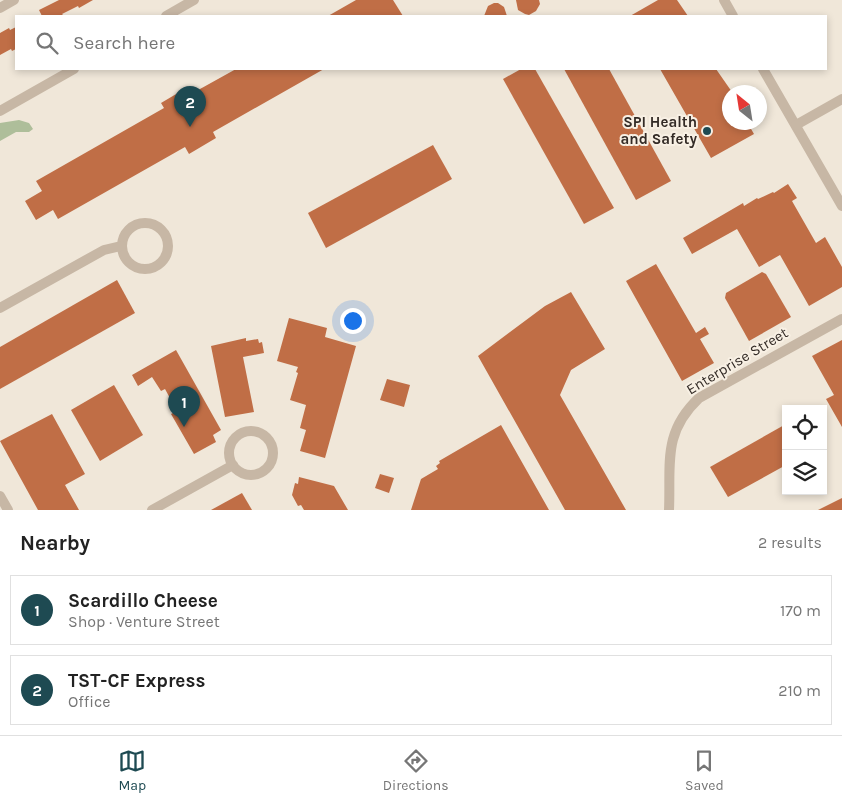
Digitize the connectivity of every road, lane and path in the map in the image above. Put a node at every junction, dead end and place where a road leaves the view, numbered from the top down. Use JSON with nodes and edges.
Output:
{"nodes":[{"id":1,"x":14,"y":0,"type":"edge"},
{"id":2,"x":194,"y":0,"type":"edge"},
{"id":3,"x":724,"y":0,"type":"edge"},
{"id":4,"x":0,"y":8,"type":"edge"},
{"id":5,"x":168,"y":15,"type":"edge"},
{"id":6,"x":732,"y":15,"type":"edge"},
{"id":7,"x":72,"y":70,"type":"edge"},
{"id":8,"x":764,"y":70,"type":"edge"},
{"id":9,"x":842,"y":99,"type":"edge"},
{"id":10,"x":0,"y":111,"type":"edge"},
{"id":11,"x":796,"y":125,"type":"junction"},
{"id":12,"x":842,"y":206,"type":"edge"},
{"id":13,"x":121,"y":246,"type":"junction"},
{"id":14,"x":0,"y":308,"type":"edge"},
{"id":15,"x":842,"y":319,"type":"edge"},
{"id":16,"x":233,"y":466,"type":"junction"},
{"id":17,"x":0,"y":496,"type":"edge"},
{"id":18,"x":8,"y":510,"type":"edge"},
{"id":19,"x":152,"y":510,"type":"edge"},
{"id":20,"x":669,"y":510,"type":"edge"}],
"edges":[{"from":1,"to":4,"type":"street"},
{"from":2,"to":5,"type":"street"},
{"from":3,"to":6,"type":"street"},
{"from":7,"to":10,"type":"street"},
{"from":8,"to":11,"type":"street"},
{"from":9,"to":11,"type":"street"},
{"from":11,"to":12,"type":"street"},
{"from":13,"to":13,"type":"street"},
{"from":13,"to":14,"type":"street"},
{"from":15,"to":20,"type":"street","name":"Enterprise Street"},
{"from":16,"to":16,"type":"street"},
{"from":16,"to":19,"type":"street"},
{"from":17,"to":18,"type":"street"}]}
